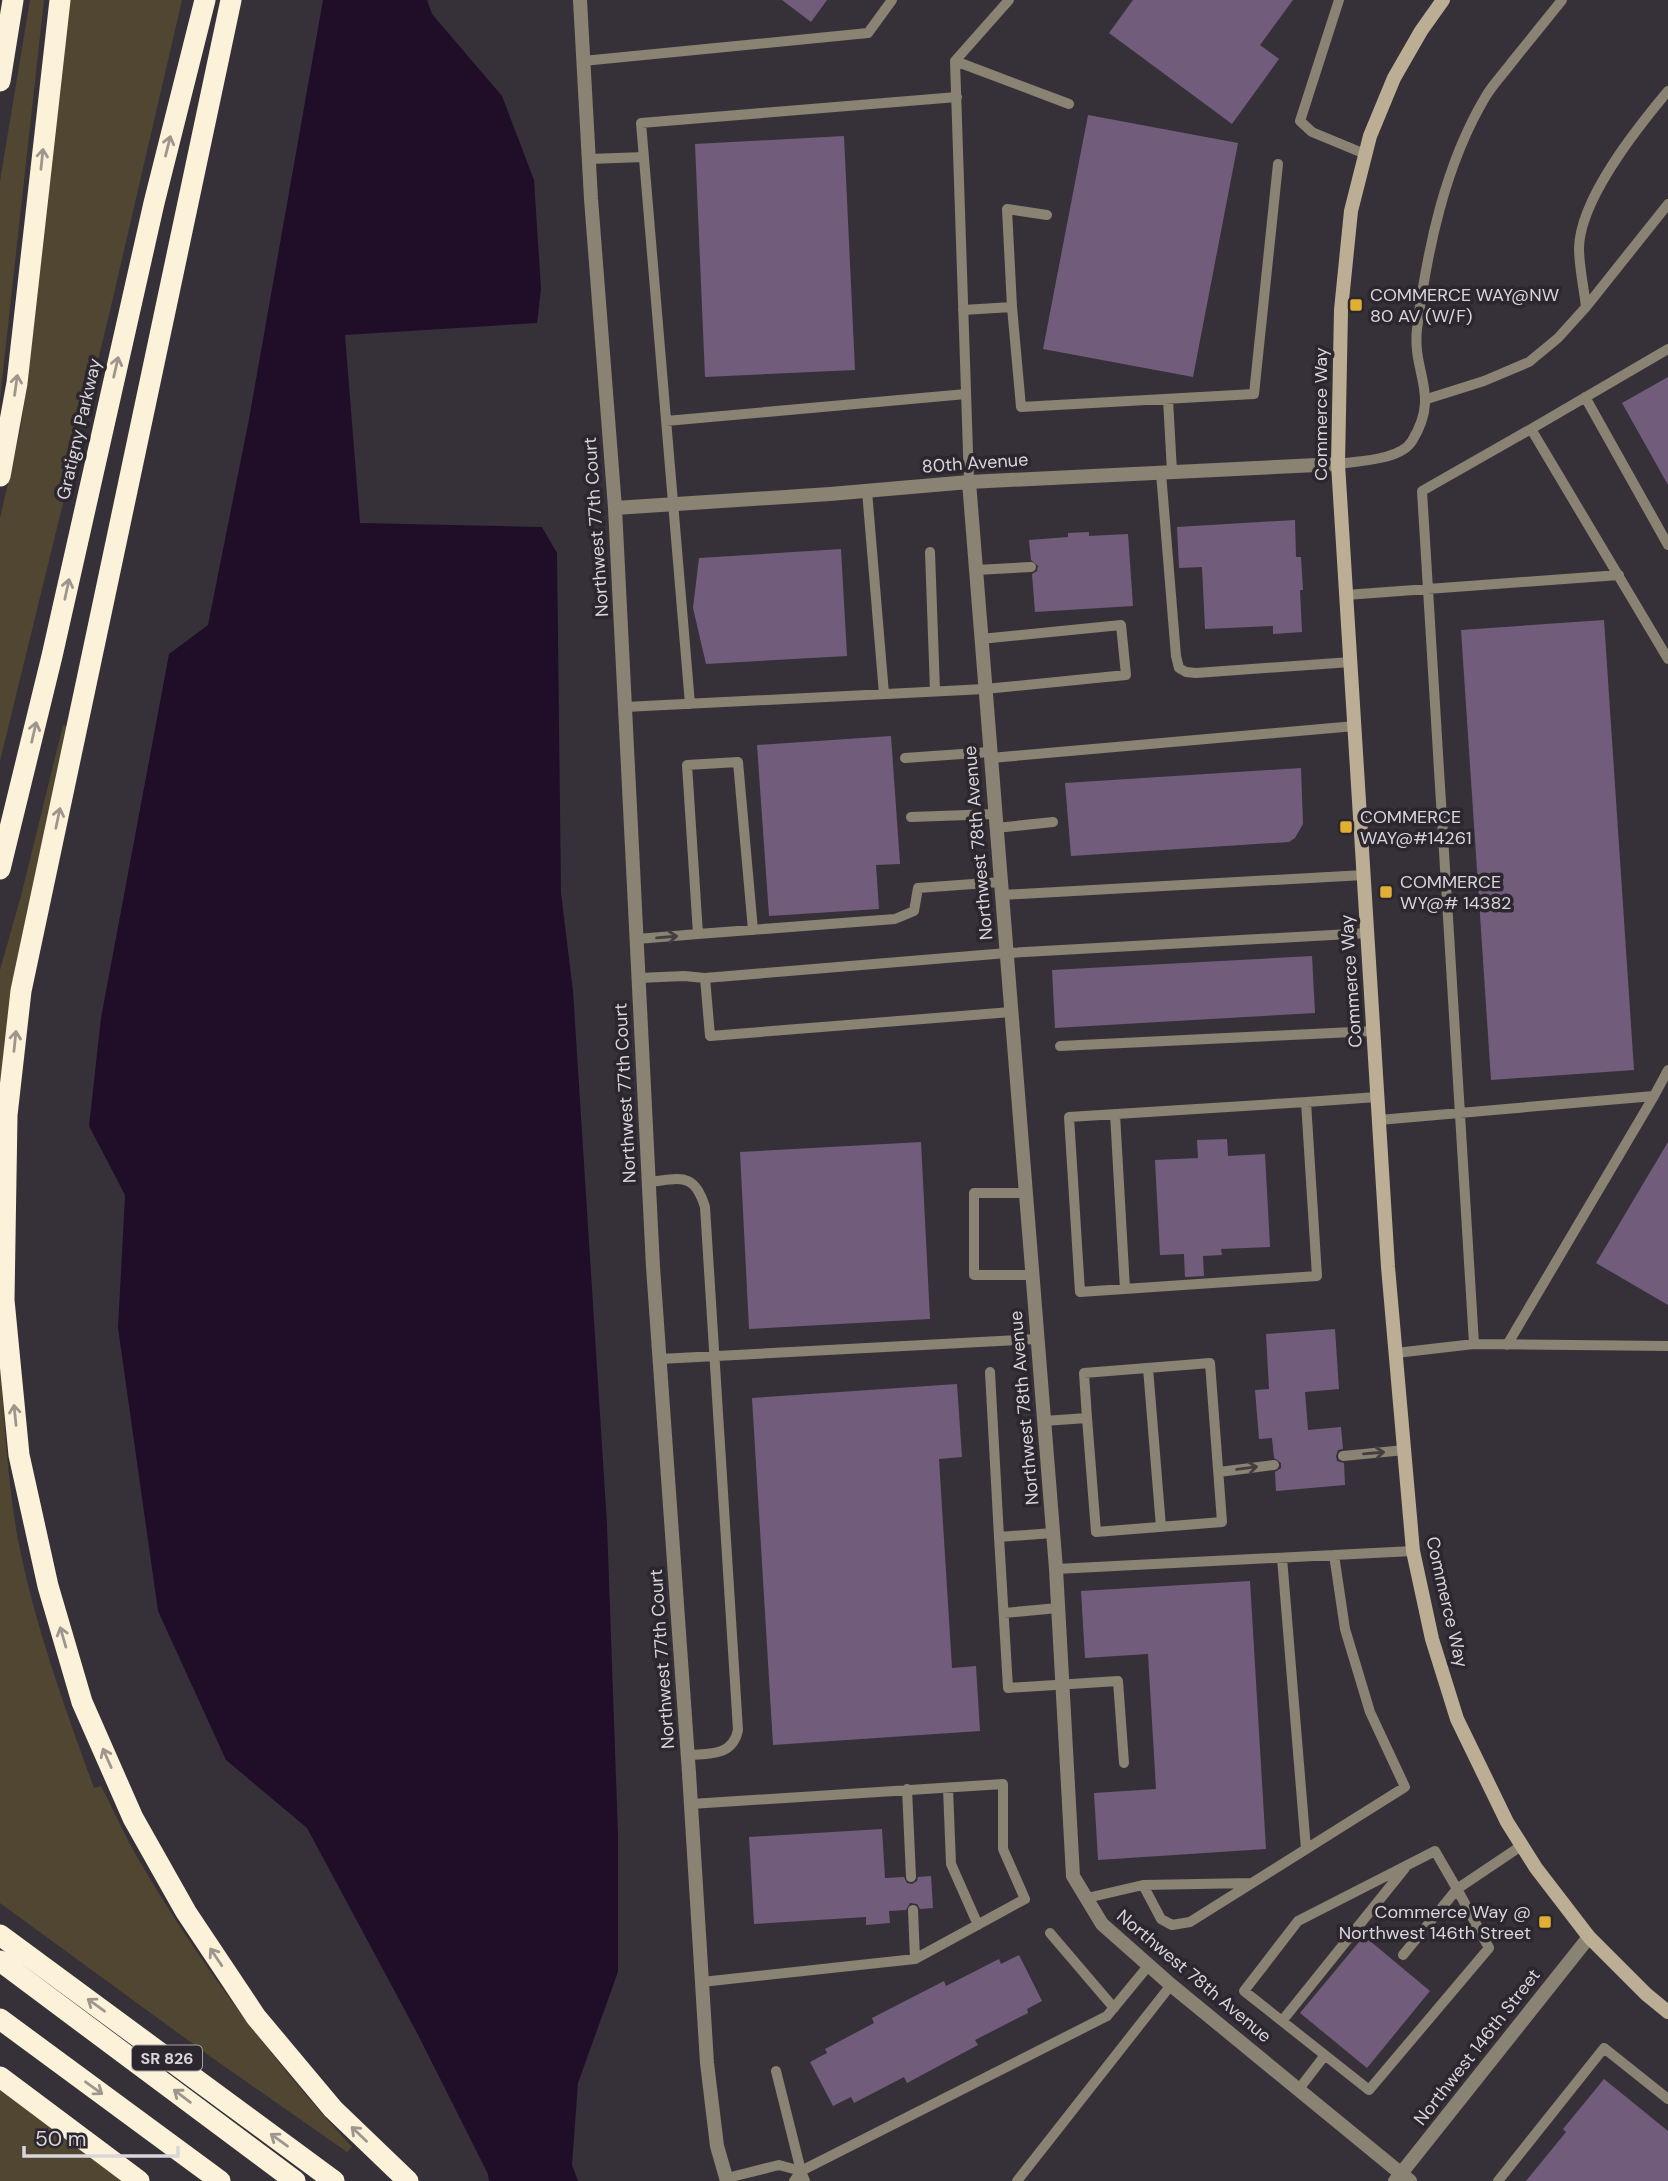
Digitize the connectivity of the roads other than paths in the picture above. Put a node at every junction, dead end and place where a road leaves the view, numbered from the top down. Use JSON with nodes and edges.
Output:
{"nodes":[{"id":1,"x":13,"y":0,"type":"edge"},
{"id":2,"x":60,"y":0,"type":"edge"},
{"id":3,"x":205,"y":0,"type":"edge"},
{"id":4,"x":231,"y":0,"type":"edge"},
{"id":5,"x":580,"y":0,"type":"edge"},
{"id":6,"x":892,"y":0,"type":"edge"},
{"id":7,"x":1009,"y":0,"type":"edge"},
{"id":8,"x":1339,"y":0,"type":"edge"},
{"id":9,"x":1443,"y":0,"type":"edge"},
{"id":10,"x":1562,"y":0,"type":"edge"},
{"id":11,"x":583,"y":61,"type":"junction"},
{"id":12,"x":956,"y":61,"type":"junction"},
{"id":13,"x":0,"y":81,"type":"edge"},
{"id":14,"x":1668,"y":91,"type":"edge"},
{"id":15,"x":957,"y":97,"type":"junction"},
{"id":16,"x":1069,"y":104,"type":"dead end"},
{"id":17,"x":1366,"y":154,"type":"junction"},
{"id":18,"x":644,"y":157,"type":"junction"},
{"id":19,"x":589,"y":159,"type":"junction"},
{"id":20,"x":1278,"y":164,"type":"dead end"},
{"id":21,"x":1668,"y":204,"type":"edge"},
{"id":22,"x":1047,"y":215,"type":"dead end"},
{"id":23,"x":1012,"y":307,"type":"junction"},
{"id":24,"x":1586,"y":307,"type":"junction"},
{"id":25,"x":963,"y":310,"type":"junction"},
{"id":26,"x":1668,"y":349,"type":"edge"},
{"id":27,"x":966,"y":394,"type":"junction"},
{"id":28,"x":1585,"y":397,"type":"junction"},
{"id":29,"x":1168,"y":399,"type":"junction"},
{"id":30,"x":1427,"y":399,"type":"junction"},
{"id":31,"x":666,"y":421,"type":"junction"},
{"id":32,"x":1531,"y":429,"type":"junction"},
{"id":33,"x":1338,"y":464,"type":"junction"},
{"id":34,"x":1167,"y":472,"type":"junction"},
{"id":35,"x":0,"y":476,"type":"edge"},
{"id":36,"x":969,"y":482,"type":"junction"},
{"id":37,"x":867,"y":491,"type":"junction"},
{"id":38,"x":673,"y":504,"type":"junction"},
{"id":39,"x":615,"y":508,"type":"junction"},
{"id":40,"x":1668,"y":545,"type":"edge"},
{"id":41,"x":930,"y":552,"type":"dead end"},
{"id":42,"x":1031,"y":567,"type":"dead end"},
{"id":43,"x":976,"y":570,"type":"junction"},
{"id":44,"x":1619,"y":576,"type":"junction"},
{"id":45,"x":1428,"y":589,"type":"junction"},
{"id":46,"x":1346,"y":595,"type":"junction"},
{"id":47,"x":982,"y":639,"type":"junction"},
{"id":48,"x":1668,"y":659,"type":"edge"},
{"id":49,"x":1351,"y":662,"type":"junction"},
{"id":50,"x":985,"y":689,"type":"junction"},
{"id":51,"x":935,"y":691,"type":"junction"},
{"id":52,"x":884,"y":694,"type":"junction"},
{"id":53,"x":690,"y":704,"type":"junction"},
{"id":54,"x":625,"y":707,"type":"junction"},
{"id":55,"x":1355,"y":726,"type":"junction"},
{"id":56,"x":991,"y":755,"type":"junction"},
{"id":57,"x":905,"y":758,"type":"dead end"},
{"id":58,"x":911,"y":817,"type":"dead end"},
{"id":59,"x":996,"y":821,"type":"junction"},
{"id":60,"x":1053,"y":822,"type":"dead end"},
{"id":61,"x":0,"y":869,"type":"edge"},
{"id":62,"x":1364,"y":875,"type":"junction"},
{"id":63,"x":1001,"y":889,"type":"junction"},
{"id":64,"x":753,"y":930,"type":"junction"},
{"id":65,"x":1367,"y":933,"type":"junction"},
{"id":66,"x":698,"y":934,"type":"junction"},
{"id":67,"x":637,"y":939,"type":"junction"},
{"id":68,"x":1007,"y":953,"type":"junction"},
{"id":69,"x":639,"y":978,"type":"junction"},
{"id":70,"x":705,"y":978,"type":"junction"},
{"id":71,"x":1011,"y":1012,"type":"junction"},
{"id":72,"x":1374,"y":1031,"type":"junction"},
{"id":73,"x":1060,"y":1046,"type":"dead end"},
{"id":74,"x":1668,"y":1070,"type":"edge"},
{"id":75,"x":1654,"y":1096,"type":"junction"},
{"id":76,"x":1377,"y":1097,"type":"junction"},
{"id":77,"x":1306,"y":1102,"type":"junction"},
{"id":78,"x":1461,"y":1113,"type":"junction"},
{"id":79,"x":1115,"y":1114,"type":"junction"},
{"id":80,"x":1379,"y":1120,"type":"junction"},
{"id":81,"x":649,"y":1182,"type":"junction"},
{"id":82,"x":1026,"y":1193,"type":"junction"},
{"id":83,"x":1032,"y":1275,"type":"junction"},
{"id":84,"x":1125,"y":1289,"type":"junction"},
{"id":85,"x":1037,"y":1339,"type":"junction"},
{"id":86,"x":1474,"y":1344,"type":"junction"},
{"id":87,"x":1507,"y":1345,"type":"junction"},
{"id":88,"x":1668,"y":1346,"type":"edge"},
{"id":89,"x":1396,"y":1353,"type":"junction"},
{"id":90,"x":715,"y":1356,"type":"junction"},
{"id":91,"x":660,"y":1359,"type":"junction"},
{"id":92,"x":1148,"y":1368,"type":"junction"},
{"id":93,"x":989,"y":1372,"type":"dead end"},
{"id":94,"x":1087,"y":1418,"type":"junction"},
{"id":95,"x":1044,"y":1421,"type":"junction"},
{"id":96,"x":1405,"y":1450,"type":"junction"},
{"id":97,"x":1343,"y":1456,"type":"dead end"},
{"id":98,"x":1274,"y":1465,"type":"dead end"},
{"id":99,"x":1219,"y":1472,"type":"junction"},
{"id":100,"x":1161,"y":1527,"type":"junction"},
{"id":101,"x":1053,"y":1533,"type":"junction"},
{"id":102,"x":999,"y":1536,"type":"junction"},
{"id":103,"x":1413,"y":1551,"type":"junction"},
{"id":104,"x":1334,"y":1555,"type":"junction"},
{"id":105,"x":1282,"y":1558,"type":"junction"},
{"id":106,"x":1056,"y":1569,"type":"junction"},
{"id":107,"x":1058,"y":1608,"type":"junction"},
{"id":108,"x":1004,"y":1613,"type":"junction"},
{"id":109,"x":1062,"y":1684,"type":"junction"},
{"id":110,"x":688,"y":1755,"type":"junction"},
{"id":111,"x":1124,"y":1763,"type":"dead end"},
{"id":112,"x":948,"y":1788,"type":"junction"},
{"id":113,"x":907,"y":1789,"type":"junction"},
{"id":114,"x":691,"y":1804,"type":"junction"},
{"id":115,"x":1521,"y":1846,"type":"junction"},
{"id":116,"x":1306,"y":1849,"type":"junction"},
{"id":117,"x":1408,"y":1865,"type":"junction"},
{"id":118,"x":911,"y":1877,"type":"dead end"},
{"id":119,"x":1251,"y":1883,"type":"junction"},
{"id":120,"x":1143,"y":1885,"type":"junction"},
{"id":121,"x":1457,"y":1889,"type":"junction"},
{"id":122,"x":1087,"y":1898,"type":"junction"},
{"id":123,"x":913,"y":1910,"type":"dead end"},
{"id":124,"x":978,"y":1925,"type":"junction"},
{"id":125,"x":1050,"y":1933,"type":"dead end"},
{"id":126,"x":0,"y":1935,"type":"edge"},
{"id":127,"x":1589,"y":1937,"type":"junction"},
{"id":128,"x":1403,"y":1955,"type":"dead end"},
{"id":129,"x":915,"y":1959,"type":"junction"},
{"id":130,"x":0,"y":1961,"type":"edge"},
{"id":131,"x":1149,"y":1965,"type":"junction"},
{"id":132,"x":702,"y":1982,"type":"junction"},
{"id":133,"x":1171,"y":1985,"type":"junction"},
{"id":134,"x":1114,"y":2008,"type":"junction"},
{"id":135,"x":1668,"y":2012,"type":"edge"},
{"id":136,"x":0,"y":2019,"type":"edge"},
{"id":137,"x":1282,"y":2021,"type":"junction"},
{"id":138,"x":1325,"y":2055,"type":"junction"},
{"id":139,"x":776,"y":2071,"type":"dead end"},
{"id":140,"x":0,"y":2077,"type":"edge"},
{"id":141,"x":1298,"y":2089,"type":"junction"},
{"id":142,"x":1668,"y":2099,"type":"edge"},
{"id":143,"x":803,"y":2176,"type":"edge"},
{"id":144,"x":1402,"y":2178,"type":"edge"},
{"id":145,"x":727,"y":2180,"type":"edge"},
{"id":146,"x":139,"y":2181,"type":"edge"},
{"id":147,"x":220,"y":2181,"type":"edge"},
{"id":148,"x":295,"y":2181,"type":"edge"},
{"id":149,"x":334,"y":2181,"type":"edge"},
{"id":150,"x":408,"y":2181,"type":"edge"},
{"id":151,"x":794,"y":2181,"type":"edge"},
{"id":152,"x":1017,"y":2181,"type":"edge"},
{"id":153,"x":1498,"y":2181,"type":"edge"}],
"edges":[{"from":1,"to":13,"type":"highway"},
{"from":35,"to":2,"type":"highway","one_way":true},
{"from":61,"to":3,"type":"highway","name":"Gratigny Parkway","one_way":true},
{"from":150,"to":4,"type":"highway","one_way":true},
{"from":5,"to":11,"type":"street","name":"Northwest 77th Court"},
{"from":6,"to":11,"type":"lane"},
{"from":7,"to":12,"type":"lane"},
{"from":8,"to":17,"type":"lane"},
{"from":9,"to":17,"type":"street","name":"Commerce Way"},
{"from":10,"to":30,"type":"lane"},
{"from":11,"to":19,"type":"street","name":"Northwest 77th Court"},
{"from":12,"to":15,"type":"lane"},
{"from":12,"to":16,"type":"lane"},
{"from":14,"to":24,"type":"lane"},
{"from":15,"to":18,"type":"lane"},
{"from":15,"to":25,"type":"lane"},
{"from":17,"to":33,"type":"street","name":"Commerce Way"},
{"from":18,"to":19,"type":"lane"},
{"from":18,"to":31,"type":"lane"},
{"from":19,"to":39,"type":"street","name":"Northwest 77th Court"},
{"from":20,"to":29,"type":"lane"},
{"from":21,"to":24,"type":"lane"},
{"from":22,"to":23,"type":"lane"},
{"from":23,"to":25,"type":"lane"},
{"from":23,"to":29,"type":"lane"},
{"from":24,"to":30,"type":"lane"},
{"from":25,"to":27,"type":"lane"},
{"from":26,"to":28,"type":"lane"},
{"from":27,"to":31,"type":"lane"},
{"from":27,"to":36,"type":"lane"},
{"from":28,"to":32,"type":"lane"},
{"from":28,"to":40,"type":"lane"},
{"from":29,"to":34,"type":"lane"},
{"from":30,"to":33,"type":"lane"},
{"from":31,"to":38,"type":"lane"},
{"from":32,"to":44,"type":"lane"},
{"from":32,"to":45,"type":"lane"},
{"from":33,"to":34,"type":"street","name":"80th Avenue"},
{"from":33,"to":46,"type":"street","name":"Commerce Way"},
{"from":34,"to":36,"type":"street","name":"80th Avenue"},
{"from":34,"to":49,"type":"lane"},
{"from":36,"to":37,"type":"street","name":"80th Avenue"},
{"from":36,"to":43,"type":"street","name":"Northwest 78th Avenue"},
{"from":37,"to":38,"type":"street","name":"80th Avenue"},
{"from":37,"to":52,"type":"lane"},
{"from":38,"to":39,"type":"street","name":"80th Avenue"},
{"from":38,"to":53,"type":"lane"},
{"from":39,"to":54,"type":"street","name":"Northwest 77th Court"},
{"from":41,"to":51,"type":"lane"},
{"from":42,"to":43,"type":"lane"},
{"from":43,"to":47,"type":"street","name":"Northwest 78th Avenue"},
{"from":44,"to":45,"type":"lane"},
{"from":44,"to":48,"type":"lane"},
{"from":45,"to":46,"type":"lane"},
{"from":45,"to":78,"type":"lane"},
{"from":46,"to":49,"type":"street","name":"Commerce Way"},
{"from":47,"to":50,"type":"street","name":"Northwest 78th Avenue"},
{"from":47,"to":50,"type":"lane"},
{"from":49,"to":55,"type":"street","name":"Commerce Way"},
{"from":50,"to":51,"type":"lane"},
{"from":50,"to":56,"type":"street","name":"Northwest 78th Avenue"},
{"from":51,"to":52,"type":"lane"},
{"from":52,"to":53,"type":"lane"},
{"from":53,"to":54,"type":"lane"},
{"from":54,"to":67,"type":"street","name":"Northwest 77th Court"},
{"from":55,"to":56,"type":"lane"},
{"from":55,"to":62,"type":"street","name":"Commerce Way"},
{"from":56,"to":57,"type":"lane"},
{"from":56,"to":59,"type":"street","name":"Northwest 78th Avenue"},
{"from":58,"to":59,"type":"lane"},
{"from":59,"to":60,"type":"lane"},
{"from":59,"to":63,"type":"street","name":"Northwest 78th Avenue"},
{"from":62,"to":63,"type":"lane"},
{"from":62,"to":65,"type":"street","name":"Commerce Way"},
{"from":63,"to":64,"type":"lane"},
{"from":63,"to":68,"type":"street","name":"Northwest 78th Avenue"},
{"from":64,"to":66,"type":"lane"},
{"from":64,"to":66,"type":"lane"},
{"from":65,"to":68,"type":"lane"},
{"from":65,"to":72,"type":"street","name":"Commerce Way"},
{"from":67,"to":66,"type":"lane","one_way":true},
{"from":67,"to":69,"type":"street","name":"Northwest 77th Court"},
{"from":68,"to":70,"type":"lane"},
{"from":68,"to":71,"type":"street","name":"Northwest 78th Avenue"},
{"from":69,"to":70,"type":"lane"},
{"from":69,"to":81,"type":"street","name":"Northwest 77th Court"},
{"from":70,"to":71,"type":"lane"},
{"from":71,"to":82,"type":"street","name":"Northwest 78th Avenue"},
{"from":72,"to":73,"type":"lane"},
{"from":72,"to":76,"type":"street","name":"Commerce Way"},
{"from":74,"to":75,"type":"lane"},
{"from":75,"to":78,"type":"lane"},
{"from":75,"to":87,"type":"lane"},
{"from":76,"to":77,"type":"lane"},
{"from":76,"to":80,"type":"street","name":"Commerce Way"},
{"from":77,"to":79,"type":"lane"},
{"from":77,"to":84,"type":"lane"},
{"from":78,"to":80,"type":"lane"},
{"from":78,"to":86,"type":"lane"},
{"from":79,"to":84,"type":"lane"},
{"from":79,"to":84,"type":"lane"},
{"from":80,"to":89,"type":"street","name":"Commerce Way"},
{"from":81,"to":90,"type":"lane"},
{"from":81,"to":91,"type":"street","name":"Northwest 77th Court"},
{"from":82,"to":83,"type":"street","name":"Northwest 78th Avenue"},
{"from":82,"to":83,"type":"lane"},
{"from":83,"to":85,"type":"street","name":"Northwest 78th Avenue"},
{"from":85,"to":90,"type":"lane"},
{"from":85,"to":95,"type":"street","name":"Northwest 78th Avenue"},
{"from":86,"to":87,"type":"lane"},
{"from":86,"to":89,"type":"lane"},
{"from":87,"to":88,"type":"lane"},
{"from":89,"to":96,"type":"street","name":"Commerce Way"},
{"from":90,"to":91,"type":"lane"},
{"from":90,"to":110,"type":"lane"},
{"from":91,"to":110,"type":"street","name":"Northwest 77th Court"},
{"from":92,"to":94,"type":"lane"},
{"from":92,"to":99,"type":"lane"},
{"from":92,"to":100,"type":"lane"},
{"from":93,"to":102,"type":"lane"},
{"from":94,"to":95,"type":"lane"},
{"from":94,"to":100,"type":"lane"},
{"from":95,"to":101,"type":"street","name":"Northwest 78th Avenue"},
{"from":97,"to":96,"type":"lane","one_way":true},
{"from":96,"to":103,"type":"street","name":"Commerce Way"},
{"from":99,"to":98,"type":"lane","one_way":true},
{"from":99,"to":100,"type":"lane"},
{"from":101,"to":102,"type":"lane"},
{"from":101,"to":106,"type":"street","name":"Northwest 78th Avenue"},
{"from":102,"to":108,"type":"lane"},
{"from":103,"to":104,"type":"lane"},
{"from":103,"to":115,"type":"street","name":"Commerce Way"},
{"from":104,"to":105,"type":"lane"},
{"from":104,"to":116,"type":"lane"},
{"from":105,"to":106,"type":"lane"},
{"from":105,"to":116,"type":"lane"},
{"from":106,"to":107,"type":"street","name":"Northwest 78th Avenue"},
{"from":107,"to":108,"type":"lane"},
{"from":107,"to":109,"type":"street","name":"Northwest 78th Avenue"},
{"from":108,"to":109,"type":"lane"},
{"from":109,"to":111,"type":"lane"},
{"from":109,"to":122,"type":"street","name":"Northwest 78th Avenue"},
{"from":110,"to":114,"type":"street","name":"Northwest 77th Court"},
{"from":112,"to":113,"type":"lane"},
{"from":112,"to":124,"type":"lane"},
{"from":112,"to":124,"type":"lane"},
{"from":113,"to":114,"type":"lane"},
{"from":113,"to":118,"type":"lane"},
{"from":114,"to":132,"type":"street","name":"Northwest 77th Court"},
{"from":115,"to":121,"type":"lane"},
{"from":115,"to":127,"type":"street","name":"Commerce Way"},
{"from":116,"to":119,"type":"lane"},
{"from":117,"to":121,"type":"lane"},
{"from":117,"to":137,"type":"lane"},
{"from":117,"to":137,"type":"lane"},
{"from":119,"to":120,"type":"lane"},
{"from":119,"to":120,"type":"lane"},
{"from":120,"to":122,"type":"lane"},
{"from":121,"to":128,"type":"lane"},
{"from":121,"to":138,"type":"lane"},
{"from":122,"to":131,"type":"street","name":"Northwest 78th Avenue"},
{"from":123,"to":129,"type":"lane"},
{"from":124,"to":129,"type":"lane"},
{"from":125,"to":134,"type":"lane"},
{"from":149,"to":126,"type":"highway","number":"SR 826","one_way":true},
{"from":127,"to":135,"type":"street","name":"Commerce Way"},
{"from":127,"to":144,"type":"street","name":"Northwest 146th Street"},
{"from":129,"to":132,"type":"lane"},
{"from":148,"to":130,"type":"highway","one_way":true},
{"from":131,"to":133,"type":"street","name":"Northwest 78th Avenue"},
{"from":131,"to":134,"type":"lane"},
{"from":132,"to":145,"type":"street","name":"Northwest 77th Court"},
{"from":133,"to":141,"type":"street","name":"Northwest 78th Avenue"},
{"from":133,"to":152,"type":"lane"},
{"from":134,"to":143,"type":"lane"},
{"from":136,"to":147,"type":"highway","one_way":true},
{"from":137,"to":138,"type":"lane"},
{"from":138,"to":141,"type":"lane"},
{"from":139,"to":143,"type":"lane"},
{"from":140,"to":146,"type":"highway"},
{"from":141,"to":144,"type":"street","name":"Northwest 78th Avenue"},
{"from":142,"to":153,"type":"lane"},
{"from":143,"to":145,"type":"lane"},
{"from":143,"to":151,"type":"lane"}]}
